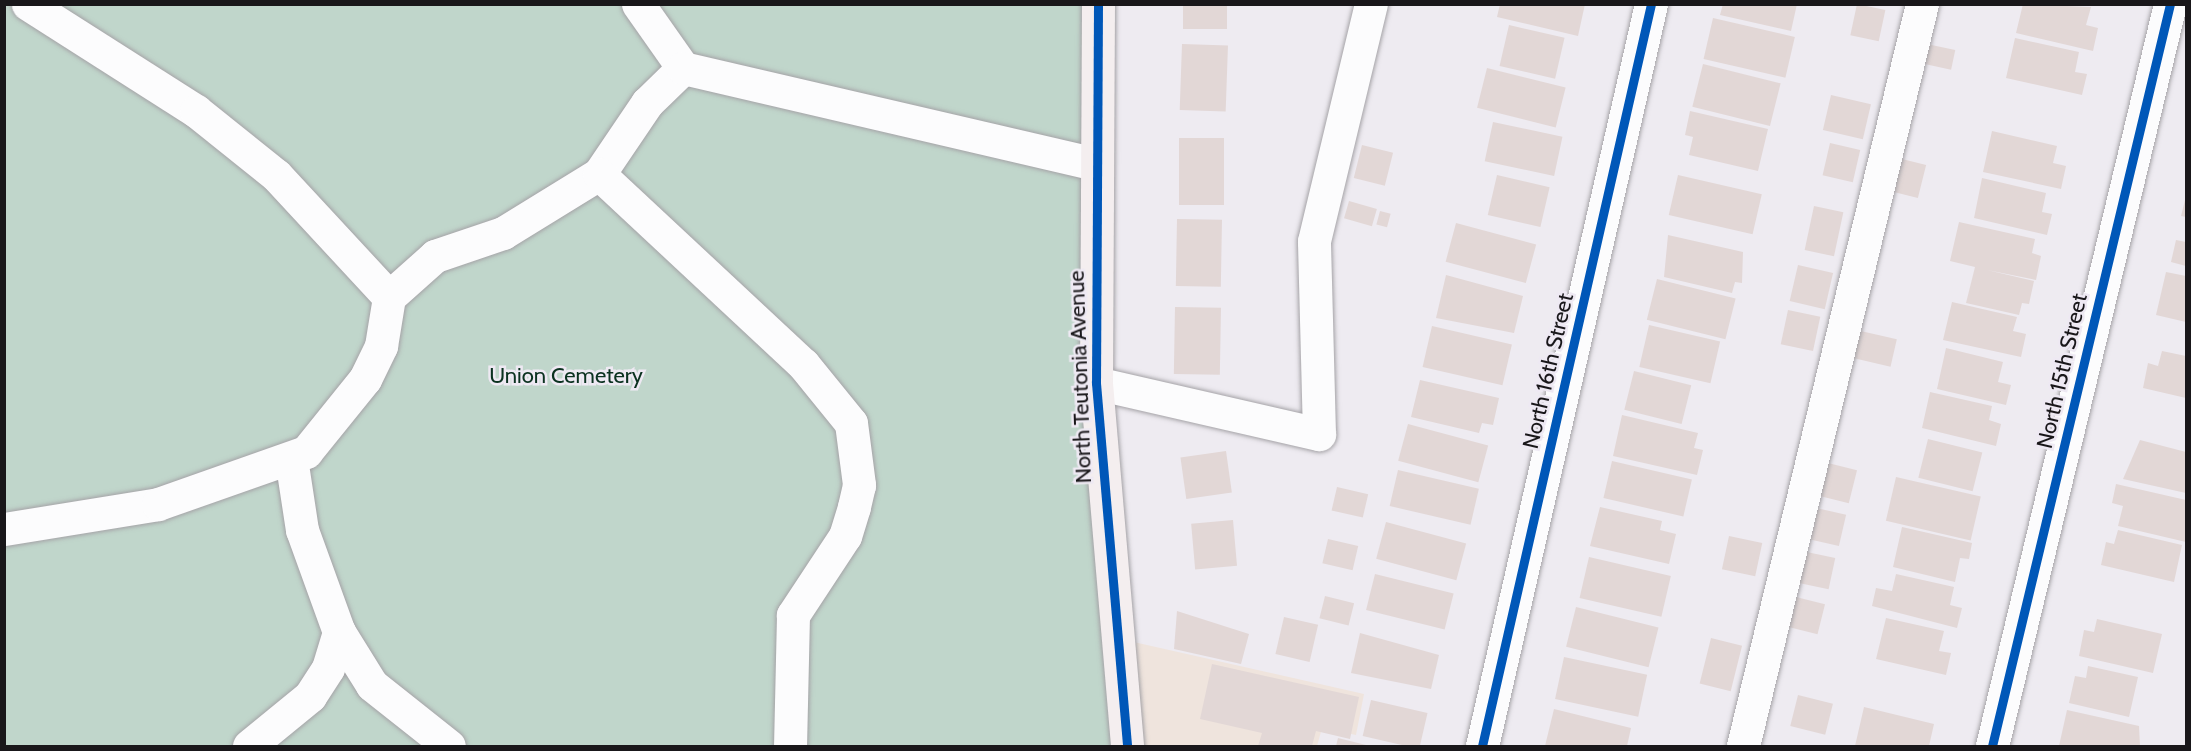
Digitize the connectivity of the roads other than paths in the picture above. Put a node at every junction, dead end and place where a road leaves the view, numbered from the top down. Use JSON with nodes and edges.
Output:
{"nodes":[{"id":1,"x":28,"y":4,"type":"edge"},
{"id":2,"x":638,"y":4,"type":"edge"},
{"id":3,"x":1098,"y":4,"type":"edge"},
{"id":4,"x":1371,"y":4,"type":"edge"},
{"id":5,"x":1651,"y":4,"type":"edge"},
{"id":6,"x":1922,"y":4,"type":"edge"},
{"id":7,"x":2170,"y":4,"type":"edge"},
{"id":8,"x":683,"y":68,"type":"junction"},
{"id":9,"x":1094,"y":164,"type":"junction"},
{"id":10,"x":599,"y":174,"type":"junction"},
{"id":11,"x":389,"y":297,"type":"junction"},
{"id":12,"x":1096,"y":384,"type":"junction"},
{"id":13,"x":291,"y":458,"type":"junction"},
{"id":14,"x":4,"y":529,"type":"edge"},
{"id":15,"x":339,"y":632,"type":"junction"},
{"id":16,"x":249,"y":747,"type":"edge"},
{"id":17,"x":449,"y":747,"type":"edge"},
{"id":18,"x":790,"y":747,"type":"edge"},
{"id":19,"x":1127,"y":747,"type":"edge"},
{"id":20,"x":1482,"y":747,"type":"edge"},
{"id":21,"x":1743,"y":747,"type":"edge"},
{"id":22,"x":1992,"y":747,"type":"edge"}],
"edges":[{"from":1,"to":11,"type":"street"},
{"from":2,"to":8,"type":"street"},
{"from":3,"to":9,"type":"main road","name":"North Teutonia Avenue"},
{"from":4,"to":12,"type":"street"},
{"from":5,"to":20,"type":"street","name":"North 16th Street"},
{"from":6,"to":21,"type":"street"},
{"from":7,"to":22,"type":"street","name":"North 15th Street"},
{"from":8,"to":9,"type":"street"},
{"from":8,"to":10,"type":"street"},
{"from":9,"to":12,"type":"main road","name":"North Teutonia Avenue"},
{"from":10,"to":11,"type":"street"},
{"from":10,"to":18,"type":"street"},
{"from":11,"to":13,"type":"street"},
{"from":12,"to":19,"type":"main road","name":"North Teutonia Avenue"},
{"from":13,"to":14,"type":"street"},
{"from":13,"to":15,"type":"street"},
{"from":15,"to":16,"type":"street"},
{"from":15,"to":17,"type":"street"}]}
